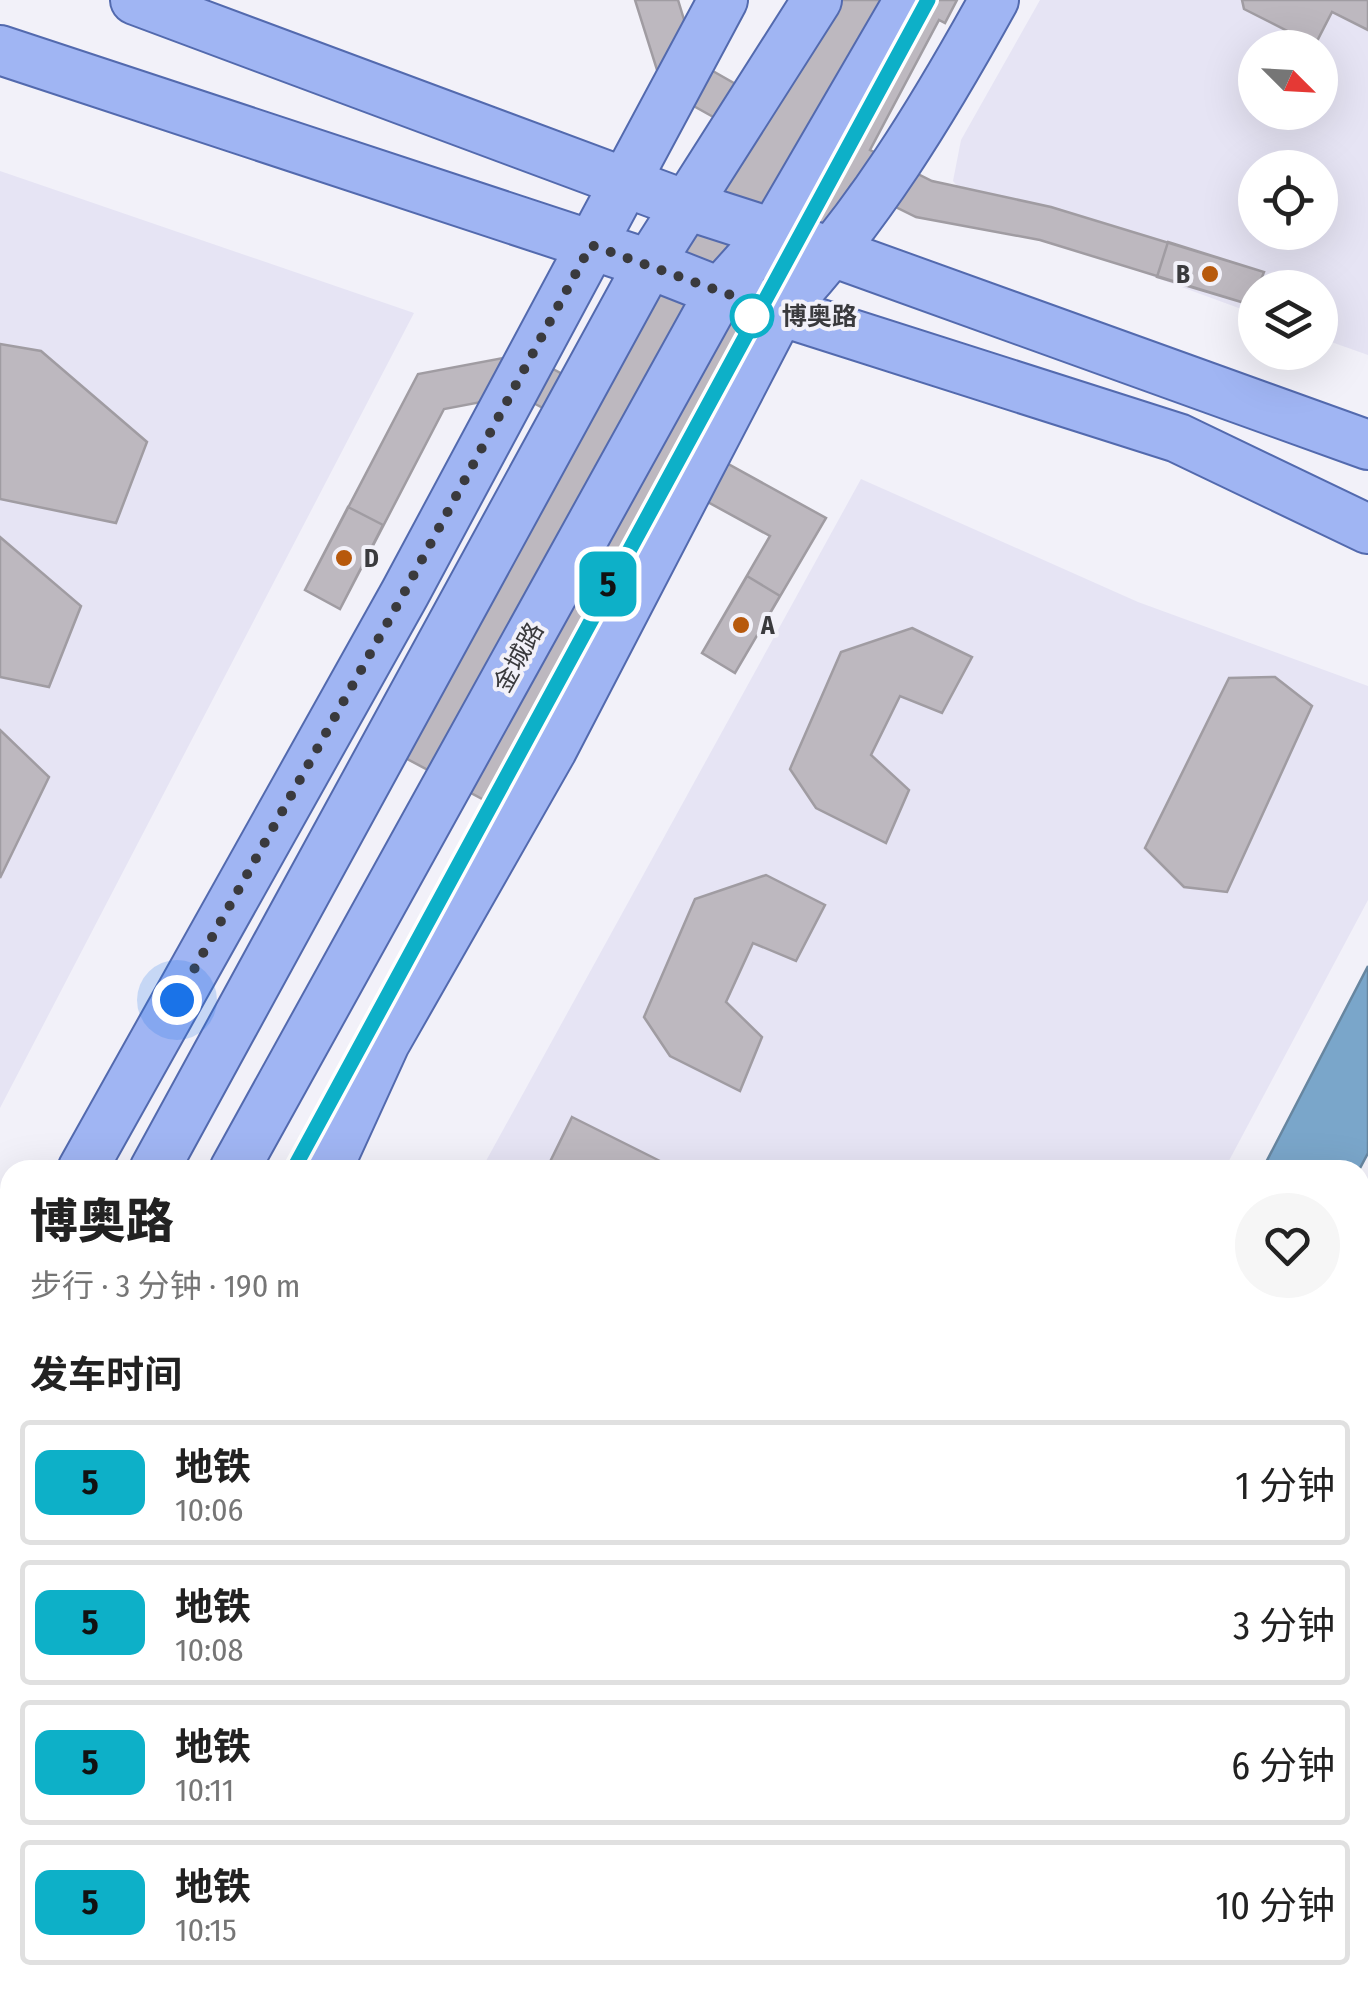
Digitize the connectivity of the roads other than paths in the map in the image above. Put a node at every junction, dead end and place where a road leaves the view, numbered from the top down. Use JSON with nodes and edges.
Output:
{"nodes":[{"id":1,"x":135,"y":0,"type":"edge"},
{"id":2,"x":723,"y":0,"type":"edge"},
{"id":3,"x":817,"y":0,"type":"edge"},
{"id":4,"x":909,"y":0,"type":"edge"},
{"id":5,"x":994,"y":0,"type":"edge"},
{"id":6,"x":0,"y":50,"type":"edge"},
{"id":7,"x":624,"y":182,"type":"junction"},
{"id":8,"x":686,"y":205,"type":"junction"},
{"id":9,"x":774,"y":232,"type":"junction"},
{"id":10,"x":591,"y":245,"type":"junction"},
{"id":11,"x":835,"y":253,"type":"junction"},
{"id":12,"x":649,"y":264,"type":"junction"},
{"id":13,"x":720,"y":292,"type":"junction"},
{"id":14,"x":780,"y":311,"type":"junction"},
{"id":15,"x":1368,"y":445,"type":"edge"},
{"id":16,"x":1368,"y":529,"type":"edge"},
{"id":17,"x":88,"y":1160,"type":"edge"},
{"id":18,"x":159,"y":1160,"type":"edge"},
{"id":19,"x":240,"y":1160,"type":"edge"},
{"id":20,"x":325,"y":1160,"type":"edge"}],
"edges":[{"from":1,"to":7,"type":"main road"},
{"from":2,"to":7,"type":"main road"},
{"from":3,"to":8,"type":"main road"},
{"from":4,"to":9,"type":"main road","name":"金城路"},
{"from":5,"to":11,"type":"main road"},
{"from":6,"to":10,"type":"main road"},
{"from":7,"to":8,"type":"main road"},
{"from":7,"to":10,"type":"main road"},
{"from":8,"to":9,"type":"main road"},
{"from":8,"to":12,"type":"main road"},
{"from":9,"to":11,"type":"main road"},
{"from":9,"to":13,"type":"main road","name":"金城路"},
{"from":10,"to":12,"type":"main road"},
{"from":10,"to":17,"type":"main road"},
{"from":11,"to":14,"type":"main road"},
{"from":11,"to":15,"type":"main road"},
{"from":12,"to":13,"type":"main road"},
{"from":12,"to":18,"type":"main road"},
{"from":13,"to":14,"type":"main road"},
{"from":13,"to":19,"type":"main road","name":"金城路"},
{"from":14,"to":16,"type":"main road"},
{"from":14,"to":20,"type":"main road"}]}
